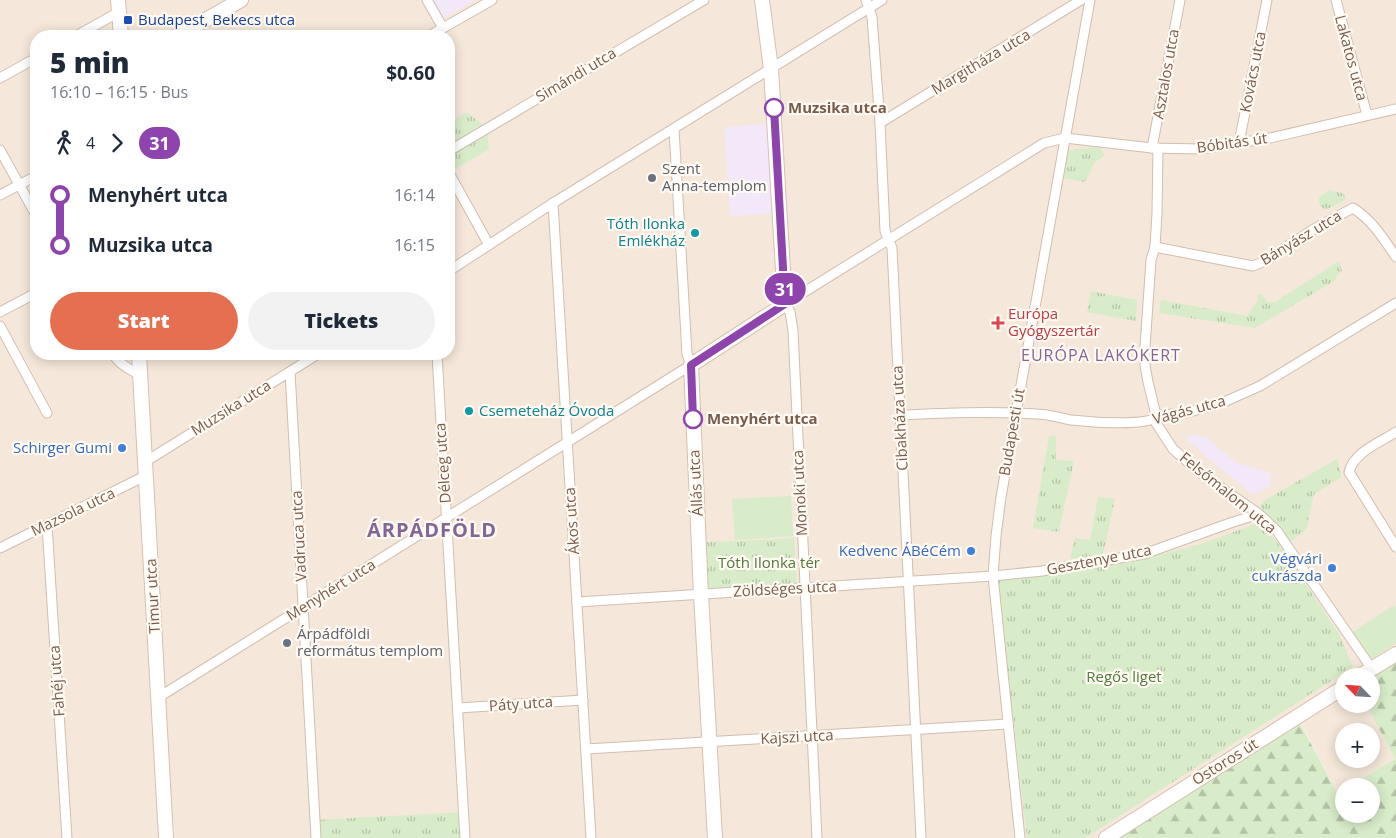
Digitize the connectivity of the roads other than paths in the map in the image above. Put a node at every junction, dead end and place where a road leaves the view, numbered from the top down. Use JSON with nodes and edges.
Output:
{"nodes":[{"id":1,"x":241,"y":0,"type":"edge"},
{"id":2,"x":427,"y":0,"type":"edge"},
{"id":3,"x":492,"y":0,"type":"edge"},
{"id":4,"x":704,"y":0,"type":"edge"},
{"id":5,"x":762,"y":0,"type":"edge"},
{"id":6,"x":882,"y":0,"type":"edge"},
{"id":7,"x":1082,"y":0,"type":"edge"},
{"id":8,"x":1090,"y":0,"type":"edge"},
{"id":9,"x":1180,"y":0,"type":"edge"},
{"id":10,"x":1267,"y":0,"type":"edge"},
{"id":11,"x":1336,"y":0,"type":"edge"},
{"id":12,"x":867,"y":4,"type":"edge"},
{"id":13,"x":119,"y":6,"type":"edge"},
{"id":14,"x":444,"y":28,"type":"junction"},
{"id":15,"x":85,"y":30,"type":"edge"},
{"id":16,"x":120,"y":30,"type":"edge"},
{"id":17,"x":187,"y":30,"type":"edge"},
{"id":18,"x":440,"y":30,"type":"edge"},
{"id":19,"x":30,"y":61,"type":"edge"},
{"id":20,"x":771,"y":69,"type":"junction"},
{"id":21,"x":0,"y":78,"type":"edge"},
{"id":22,"x":1396,"y":109,"type":"edge"},
{"id":23,"x":1367,"y":115,"type":"junction"},
{"id":24,"x":880,"y":123,"type":"junction"},
{"id":25,"x":674,"y":129,"type":"junction"},
{"id":26,"x":1065,"y":138,"type":"junction"},
{"id":27,"x":1239,"y":143,"type":"junction"},
{"id":28,"x":455,"y":147,"type":"edge"},
{"id":29,"x":1155,"y":148,"type":"junction"},
{"id":30,"x":0,"y":150,"type":"edge"},
{"id":31,"x":30,"y":179,"type":"edge"},
{"id":32,"x":455,"y":184,"type":"edge"},
{"id":33,"x":19,"y":185,"type":"junction"},
{"id":34,"x":0,"y":195,"type":"edge"},
{"id":35,"x":554,"y":203,"type":"junction"},
{"id":36,"x":30,"y":204,"type":"edge"},
{"id":37,"x":888,"y":241,"type":"junction"},
{"id":38,"x":489,"y":245,"type":"junction"},
{"id":39,"x":1155,"y":247,"type":"junction"},
{"id":40,"x":1396,"y":257,"type":"edge"},
{"id":41,"x":455,"y":268,"type":"edge"},
{"id":42,"x":30,"y":296,"type":"edge"},
{"id":43,"x":1396,"y":303,"type":"edge"},
{"id":44,"x":785,"y":304,"type":"junction"},
{"id":45,"x":0,"y":312,"type":"edge"},
{"id":46,"x":0,"y":326,"type":"edge"},
{"id":47,"x":118,"y":360,"type":"edge"},
{"id":48,"x":139,"y":360,"type":"edge"},
{"id":49,"x":309,"y":360,"type":"edge"},
{"id":50,"x":437,"y":360,"type":"edge"},
{"id":51,"x":691,"y":365,"type":"junction"},
{"id":52,"x":290,"y":372,"type":"junction"},
{"id":53,"x":140,"y":375,"type":"junction"},
{"id":54,"x":47,"y":412,"type":"dead end"},
{"id":55,"x":1016,"y":414,"type":"junction"},
{"id":56,"x":900,"y":415,"type":"junction"},
{"id":57,"x":1157,"y":419,"type":"junction"},
{"id":58,"x":1396,"y":432,"type":"edge"},
{"id":59,"x":567,"y":442,"type":"junction"},
{"id":60,"x":145,"y":462,"type":"junction"},
{"id":61,"x":145,"y":476,"type":"junction"},
{"id":62,"x":1259,"y":514,"type":"junction"},
{"id":63,"x":447,"y":518,"type":"junction"},
{"id":64,"x":47,"y":525,"type":"junction"},
{"id":65,"x":1396,"y":547,"type":"edge"},
{"id":66,"x":0,"y":548,"type":"edge"},
{"id":67,"x":993,"y":576,"type":"junction"},
{"id":68,"x":907,"y":582,"type":"junction"},
{"id":69,"x":805,"y":588,"type":"junction"},
{"id":70,"x":701,"y":595,"type":"junction"},
{"id":71,"x":577,"y":602,"type":"junction"},
{"id":72,"x":303,"y":607,"type":"junction"},
{"id":73,"x":1396,"y":654,"type":"edge"},
{"id":74,"x":1364,"y":668,"type":"edge"},
{"id":75,"x":1373,"y":668,"type":"edge"},
{"id":76,"x":1335,"y":693,"type":"edge"},
{"id":77,"x":159,"y":697,"type":"junction"},
{"id":78,"x":583,"y":700,"type":"junction"},
{"id":79,"x":458,"y":708,"type":"junction"},
{"id":80,"x":1008,"y":724,"type":"junction"},
{"id":81,"x":915,"y":729,"type":"junction"},
{"id":82,"x":812,"y":736,"type":"junction"},
{"id":83,"x":710,"y":741,"type":"junction"},
{"id":84,"x":586,"y":749,"type":"junction"},
{"id":85,"x":67,"y":838,"type":"edge"},
{"id":86,"x":166,"y":838,"type":"edge"},
{"id":87,"x":316,"y":838,"type":"edge"},
{"id":88,"x":465,"y":838,"type":"edge"},
{"id":89,"x":590,"y":838,"type":"edge"},
{"id":90,"x":715,"y":838,"type":"edge"},
{"id":91,"x":817,"y":838,"type":"edge"},
{"id":92,"x":921,"y":838,"type":"edge"},
{"id":93,"x":1020,"y":838,"type":"edge"},
{"id":94,"x":1106,"y":838,"type":"edge"}],
"edges":[{"from":1,"to":17,"type":"street"},
{"from":2,"to":14,"type":"street"},
{"from":3,"to":14,"type":"street"},
{"from":4,"to":28,"type":"street","name":"Simándi utca"},
{"from":5,"to":20,"type":"street","name":"Monoki utca"},
{"from":6,"to":12,"type":"street"},
{"from":7,"to":24,"type":"street","name":"Margitháza utca"},
{"from":8,"to":26,"type":"street","name":"Budapesti út"},
{"from":9,"to":29,"type":"street","name":"Asztalos utca"},
{"from":10,"to":27,"type":"street","name":"Kovács utca"},
{"from":11,"to":23,"type":"street","name":"Lakatos utca"},
{"from":12,"to":20,"type":"street"},
{"from":12,"to":24,"type":"street","name":"Cibakháza utca"},
{"from":13,"to":15,"type":"street"},
{"from":13,"to":16,"type":"street"},
{"from":14,"to":18,"type":"street"},
{"from":19,"to":21,"type":"street"},
{"from":20,"to":25,"type":"street"},
{"from":20,"to":44,"type":"street","name":"Monoki utca"},
{"from":22,"to":23,"type":"street","name":"Bóbitás út"},
{"from":23,"to":27,"type":"street","name":"Bóbitás út"},
{"from":24,"to":37,"type":"street","name":"Cibakháza utca"},
{"from":25,"to":35,"type":"street"},
{"from":25,"to":51,"type":"street","name":"Állás utca"},
{"from":26,"to":29,"type":"street","name":"Bóbitás út"},
{"from":26,"to":37,"type":"street","name":"Menyhért utca"},
{"from":26,"to":55,"type":"street","name":"Budapesti út"},
{"from":27,"to":29,"type":"street","name":"Bóbitás út"},
{"from":29,"to":39,"type":"street","name":"Felsőmalom utca"},
{"from":30,"to":33,"type":"street"},
{"from":31,"to":33,"type":"street"},
{"from":32,"to":38,"type":"street"},
{"from":33,"to":34,"type":"street"},
{"from":33,"to":36,"type":"street"},
{"from":35,"to":38,"type":"street"},
{"from":35,"to":59,"type":"street","name":"Ákos utca"},
{"from":37,"to":44,"type":"street","name":"Menyhért utca"},
{"from":37,"to":56,"type":"street","name":"Cibakháza utca"},
{"from":38,"to":41,"type":"street"},
{"from":39,"to":40,"type":"street","name":"Bányász utca"},
{"from":39,"to":57,"type":"street","name":"Felsőmalom utca"},
{"from":42,"to":45,"type":"street"},
{"from":43,"to":57,"type":"street","name":"Vágás utca"},
{"from":44,"to":51,"type":"street","name":"Menyhért utca"},
{"from":44,"to":69,"type":"street","name":"Monoki utca"},
{"from":46,"to":54,"type":"street"},
{"from":47,"to":53,"type":"street"},
{"from":48,"to":53,"type":"street","name":"Timur utca"},
{"from":49,"to":52,"type":"street","name":"Muzsika utca"},
{"from":50,"to":63,"type":"street","name":"Délceg utca"},
{"from":51,"to":59,"type":"street","name":"Menyhért utca"},
{"from":51,"to":70,"type":"street","name":"Állás utca"},
{"from":52,"to":60,"type":"street","name":"Muzsika utca"},
{"from":52,"to":72,"type":"street","name":"Vadruca utca"},
{"from":53,"to":60,"type":"street","name":"Timur utca"},
{"from":55,"to":56,"type":"street","name":"Vágás utca"},
{"from":55,"to":57,"type":"street","name":"Vágás utca"},
{"from":55,"to":67,"type":"street","name":"Budapesti út"},
{"from":56,"to":68,"type":"street","name":"Cibakháza utca"},
{"from":57,"to":62,"type":"street","name":"Felsőmalom utca"},
{"from":58,"to":65,"type":"street"},
{"from":59,"to":63,"type":"street","name":"Menyhért utca"},
{"from":59,"to":71,"type":"street","name":"Ákos utca"},
{"from":60,"to":61,"type":"street","name":"Timur utca"},
{"from":61,"to":64,"type":"street","name":"Mazsola utca"},
{"from":61,"to":77,"type":"street","name":"Timur utca"},
{"from":62,"to":67,"type":"street","name":"Gesztenye utca"},
{"from":62,"to":74,"type":"street","name":"Felsőmalom utca"},
{"from":63,"to":72,"type":"street","name":"Menyhért utca"},
{"from":63,"to":79,"type":"street","name":"Délceg utca"},
{"from":64,"to":66,"type":"street","name":"Mazsola utca"},
{"from":64,"to":85,"type":"street","name":"Fahéj utca"},
{"from":67,"to":68,"type":"street","name":"Zöldséges utca"},
{"from":67,"to":80,"type":"street","name":"Budapesti út"},
{"from":68,"to":69,"type":"street","name":"Zöldséges utca"},
{"from":68,"to":81,"type":"street","name":"Cibakháza utca"},
{"from":69,"to":70,"type":"street","name":"Zöldséges utca"},
{"from":69,"to":82,"type":"street","name":"Monoki utca"},
{"from":70,"to":71,"type":"street","name":"Zöldséges utca"},
{"from":70,"to":83,"type":"street","name":"Állás utca"},
{"from":71,"to":78,"type":"street","name":"Ákos utca"},
{"from":72,"to":77,"type":"street","name":"Menyhért utca"},
{"from":72,"to":87,"type":"street","name":"Vadruca utca"},
{"from":73,"to":75,"type":"street"},
{"from":76,"to":94,"type":"street","name":"Ostoros út"},
{"from":77,"to":86,"type":"street","name":"Timur utca"},
{"from":78,"to":79,"type":"street","name":"Páty utca"},
{"from":78,"to":84,"type":"street","name":"Ákos utca"},
{"from":79,"to":88,"type":"street","name":"Délceg utca"},
{"from":80,"to":81,"type":"street","name":"Kajszi utca"},
{"from":80,"to":93,"type":"street","name":"Budapesti út"},
{"from":81,"to":82,"type":"street","name":"Kajszi utca"},
{"from":81,"to":92,"type":"street","name":"Cibakháza utca"},
{"from":82,"to":83,"type":"street","name":"Kajszi utca"},
{"from":82,"to":91,"type":"street","name":"Monoki utca"},
{"from":83,"to":84,"type":"street","name":"Kajszi utca"},
{"from":83,"to":90,"type":"street","name":"Állás utca"},
{"from":84,"to":89,"type":"street","name":"Ákos utca"}]}
